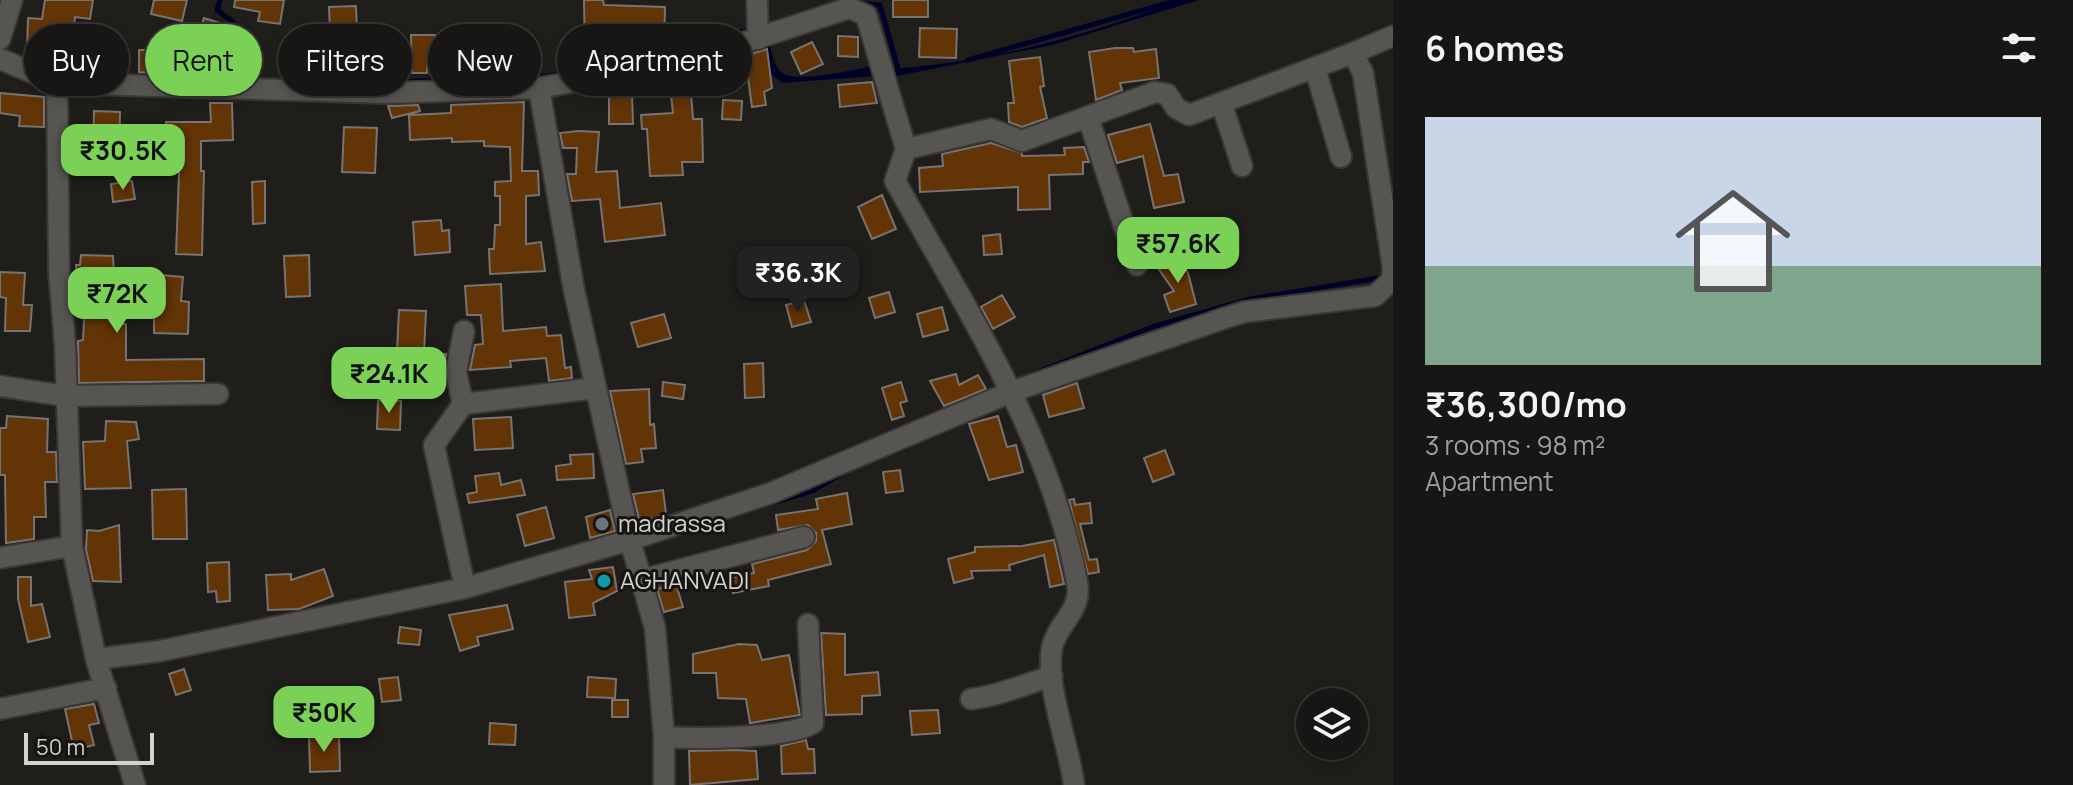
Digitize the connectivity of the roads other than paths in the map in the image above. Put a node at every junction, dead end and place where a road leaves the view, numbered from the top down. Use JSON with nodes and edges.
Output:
{"nodes":[{"id":1,"x":12,"y":0,"type":"edge"},
{"id":2,"x":757,"y":0,"type":"edge"},
{"id":3,"x":1393,"y":36,"type":"edge"},
{"id":4,"x":0,"y":39,"type":"edge"},
{"id":5,"x":758,"y":39,"type":"junction"},
{"id":6,"x":1353,"y":53,"type":"junction"},
{"id":7,"x":0,"y":59,"type":"edge"},
{"id":8,"x":1315,"y":68,"type":"junction"},
{"id":9,"x":24,"y":69,"type":"edge"},
{"id":10,"x":129,"y":85,"type":"edge"},
{"id":11,"x":541,"y":88,"type":"edge"},
{"id":12,"x":428,"y":92,"type":"edge"},
{"id":13,"x":57,"y":96,"type":"edge"},
{"id":14,"x":540,"y":96,"type":"edge"},
{"id":15,"x":1222,"y":105,"type":"junction"},
{"id":16,"x":1088,"y":117,"type":"junction"},
{"id":17,"x":906,"y":149,"type":"junction"},
{"id":18,"x":1341,"y":157,"type":"dead end"},
{"id":19,"x":1242,"y":166,"type":"dead end"},
{"id":20,"x":1137,"y":265,"type":"dead end"},
{"id":21,"x":1393,"y":268,"type":"edge"},
{"id":22,"x":464,"y":331,"type":"dead end"},
{"id":23,"x":0,"y":386,"type":"edge"},
{"id":24,"x":596,"y":388,"type":"junction"},
{"id":25,"x":1011,"y":392,"type":"junction"},
{"id":26,"x":218,"y":394,"type":"dead end"},
{"id":27,"x":65,"y":396,"type":"junction"},
{"id":28,"x":463,"y":404,"type":"junction"},
{"id":29,"x":804,"y":537,"type":"dead end"},
{"id":30,"x":630,"y":540,"type":"junction"},
{"id":31,"x":72,"y":546,"type":"junction"},
{"id":32,"x":0,"y":558,"type":"edge"},
{"id":33,"x":641,"y":580,"type":"junction"},
{"id":34,"x":465,"y":588,"type":"junction"},
{"id":35,"x":808,"y":624,"type":"dead end"},
{"id":36,"x":96,"y":659,"type":"junction"},
{"id":37,"x":1052,"y":676,"type":"junction"},
{"id":38,"x":106,"y":688,"type":"junction"},
{"id":39,"x":971,"y":699,"type":"dead end"},
{"id":40,"x":0,"y":709,"type":"edge"},
{"id":41,"x":664,"y":737,"type":"junction"},
{"id":42,"x":135,"y":785,"type":"edge"},
{"id":43,"x":664,"y":785,"type":"edge"},
{"id":44,"x":1074,"y":785,"type":"edge"}],
"edges":[{"from":1,"to":4,"type":"street"},
{"from":2,"to":5,"type":"street"},
{"from":3,"to":6,"type":"street"},
{"from":5,"to":11,"type":"street"},
{"from":5,"to":17,"type":"street"},
{"from":6,"to":8,"type":"street"},
{"from":6,"to":21,"type":"street"},
{"from":7,"to":9,"type":"street"},
{"from":8,"to":15,"type":"street"},
{"from":8,"to":18,"type":"street"},
{"from":10,"to":12,"type":"street"},
{"from":13,"to":27,"type":"street"},
{"from":14,"to":24,"type":"street"},
{"from":15,"to":16,"type":"street"},
{"from":15,"to":19,"type":"street"},
{"from":16,"to":17,"type":"street"},
{"from":16,"to":20,"type":"street"},
{"from":17,"to":25,"type":"street"},
{"from":21,"to":25,"type":"street"},
{"from":22,"to":28,"type":"street"},
{"from":23,"to":27,"type":"street"},
{"from":24,"to":28,"type":"street"},
{"from":24,"to":30,"type":"street"},
{"from":25,"to":30,"type":"street"},
{"from":25,"to":37,"type":"street"},
{"from":26,"to":27,"type":"street"},
{"from":27,"to":31,"type":"street"},
{"from":28,"to":34,"type":"street"},
{"from":29,"to":33,"type":"street"},
{"from":30,"to":33,"type":"street"},
{"from":30,"to":34,"type":"street"},
{"from":31,"to":32,"type":"street"},
{"from":31,"to":36,"type":"street"},
{"from":33,"to":41,"type":"street"},
{"from":34,"to":36,"type":"street"},
{"from":35,"to":41,"type":"street"},
{"from":36,"to":38,"type":"street"},
{"from":37,"to":39,"type":"street"},
{"from":37,"to":44,"type":"street"},
{"from":38,"to":40,"type":"street"},
{"from":38,"to":42,"type":"street"},
{"from":41,"to":43,"type":"street"}]}
